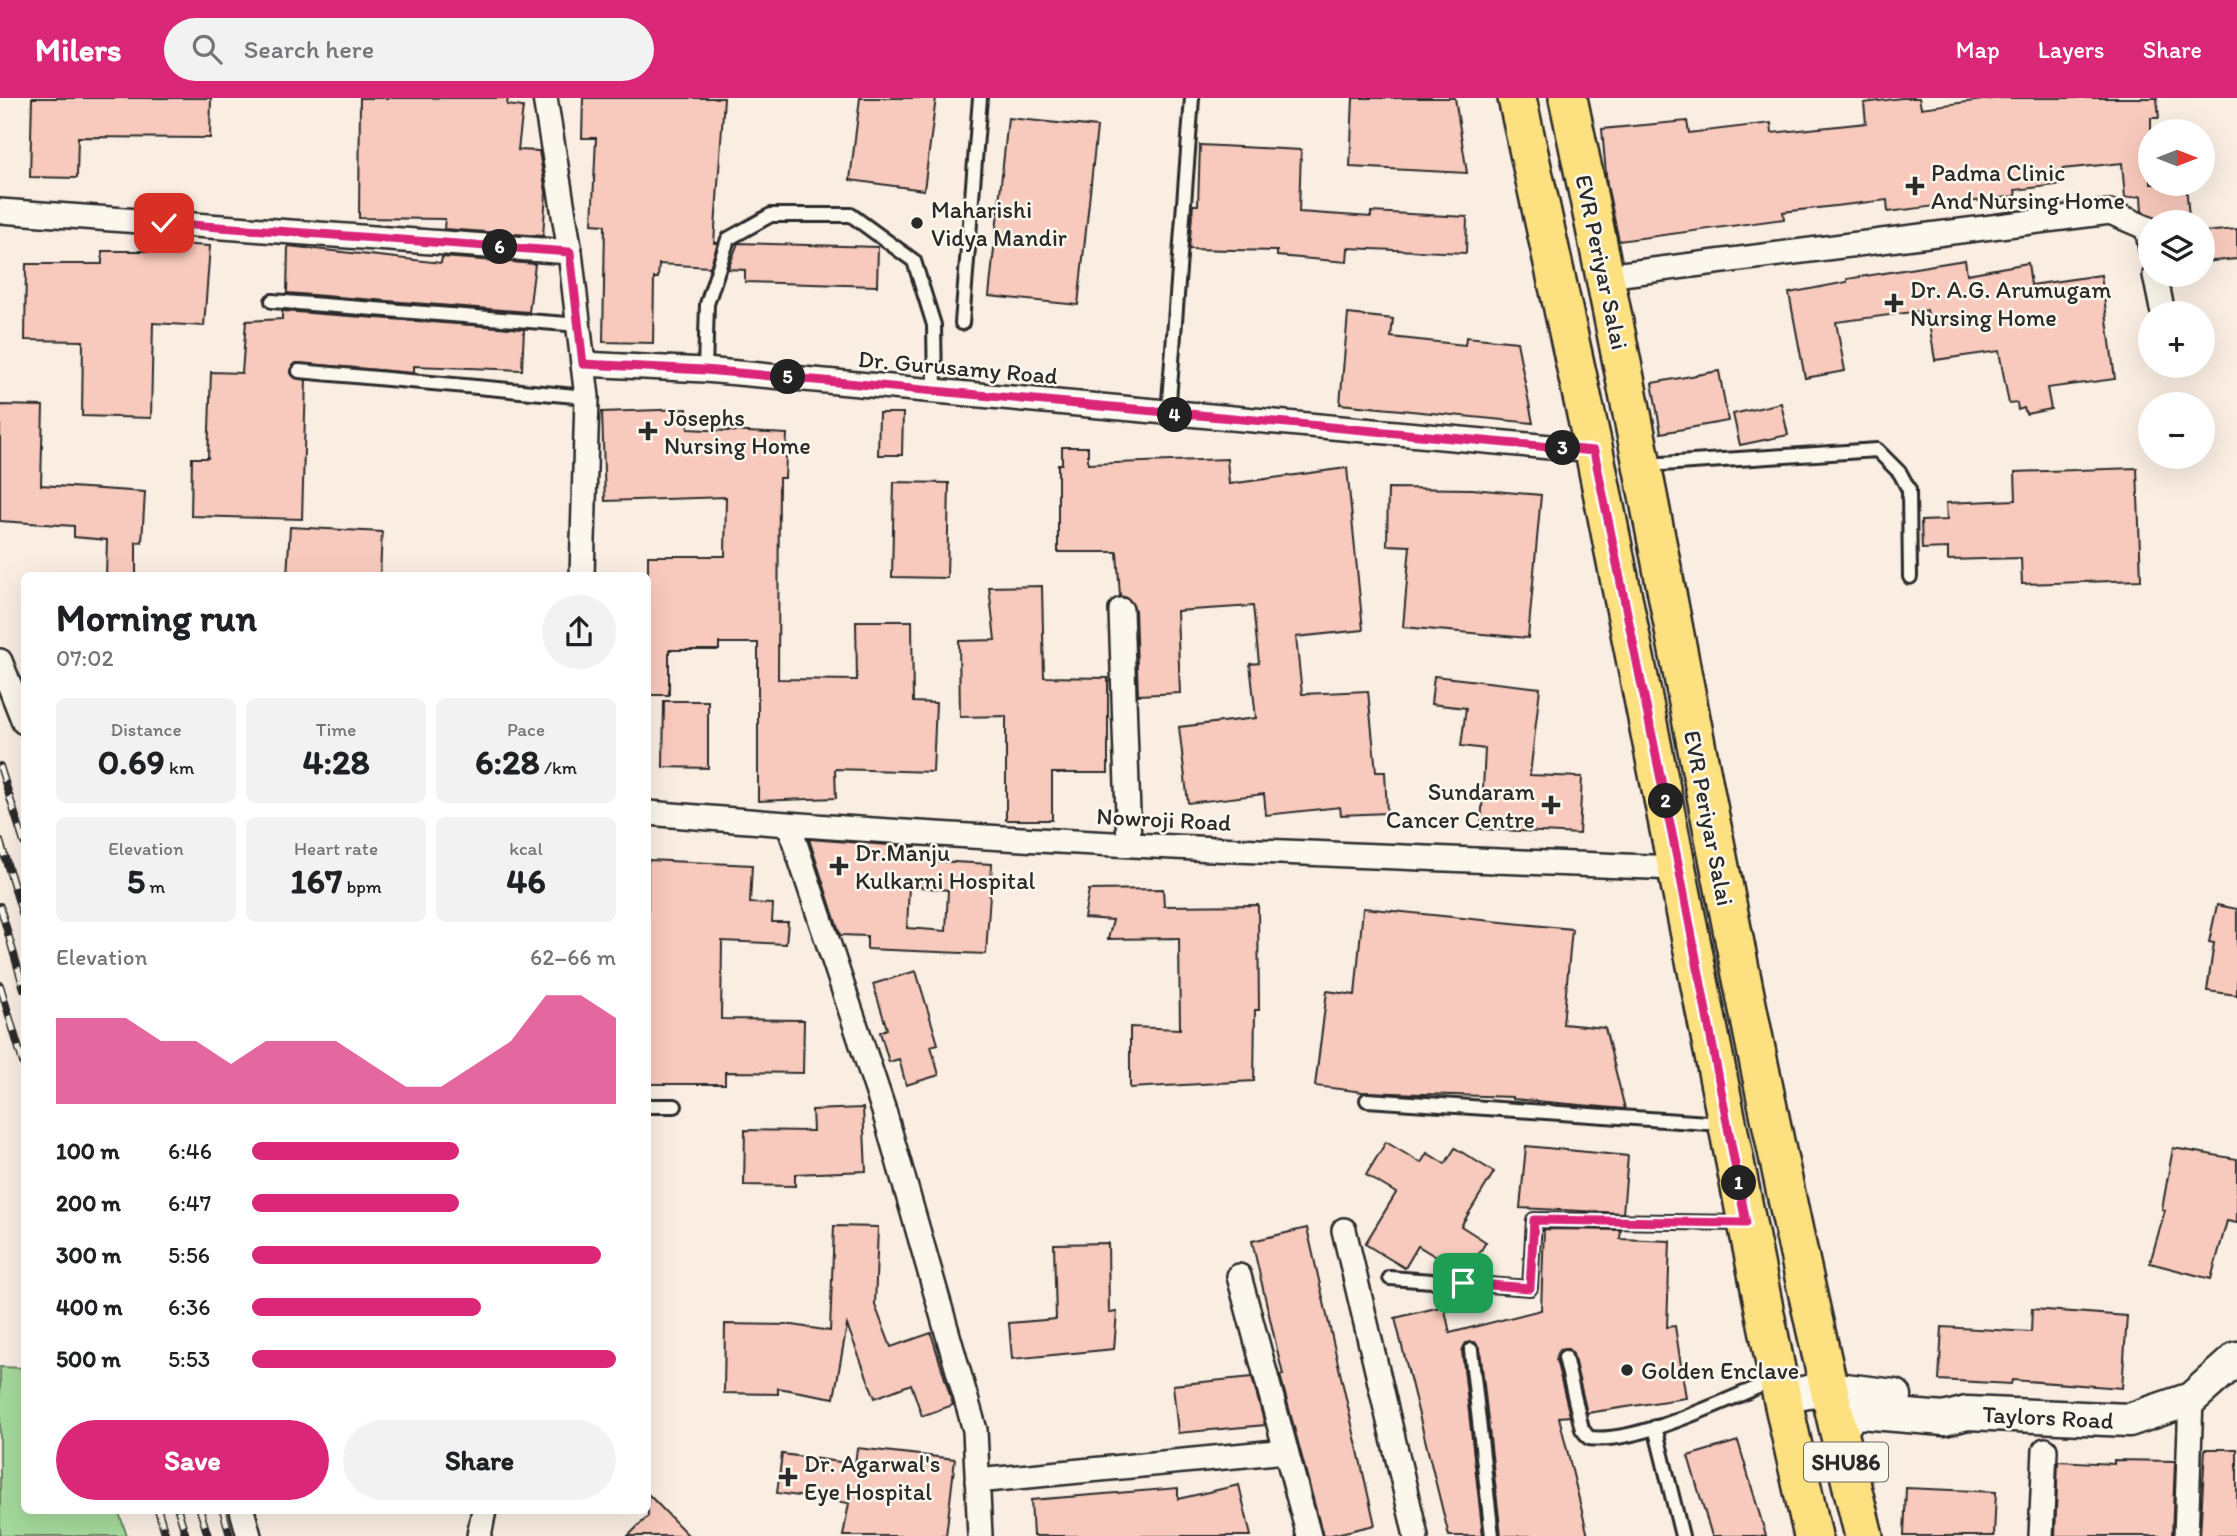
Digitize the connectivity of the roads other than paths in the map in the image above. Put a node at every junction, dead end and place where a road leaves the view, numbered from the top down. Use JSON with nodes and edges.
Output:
{"nodes":[{"id":1,"x":545,"y":98,"type":"edge"},
{"id":2,"x":980,"y":98,"type":"edge"},
{"id":3,"x":1192,"y":98,"type":"edge"},
{"id":4,"x":1517,"y":98,"type":"edge"},
{"id":5,"x":1568,"y":98,"type":"edge"},
{"id":6,"x":0,"y":211,"type":"edge"},
{"id":7,"x":2138,"y":224,"type":"edge"},
{"id":8,"x":570,"y":252,"type":"junction"},
{"id":9,"x":1606,"y":276,"type":"junction"},
{"id":10,"x":272,"y":301,"type":"dead end"},
{"id":11,"x":962,"y":323,"type":"dead end"},
{"id":12,"x":580,"y":325,"type":"junction"},
{"id":13,"x":583,"y":364,"type":"junction"},
{"id":14,"x":705,"y":370,"type":"junction"},
{"id":15,"x":299,"y":371,"type":"dead end"},
{"id":16,"x":935,"y":391,"type":"junction"},
{"id":17,"x":587,"y":397,"type":"junction"},
{"id":18,"x":1168,"y":414,"type":"junction"},
{"id":19,"x":1594,"y":451,"type":"junction"},
{"id":20,"x":1642,"y":465,"type":"junction"},
{"id":21,"x":582,"y":572,"type":"edge"},
{"id":22,"x":1910,"y":577,"type":"dead end"},
{"id":23,"x":1121,"y":610,"type":"dead end"},
{"id":24,"x":0,"y":661,"type":"edge"},
{"id":25,"x":21,"y":714,"type":"edge"},
{"id":26,"x":651,"y":813,"type":"edge"},
{"id":27,"x":789,"y":825,"type":"junction"},
{"id":28,"x":1129,"y":844,"type":"junction"},
{"id":29,"x":1679,"y":868,"type":"junction"},
{"id":30,"x":1367,"y":1100,"type":"dead end"},
{"id":31,"x":651,"y":1105,"type":"edge"},
{"id":32,"x":675,"y":1106,"type":"dead end"},
{"id":33,"x":1728,"y":1124,"type":"junction"},
{"id":34,"x":1746,"y":1223,"type":"junction"},
{"id":35,"x":1344,"y":1230,"type":"dead end"},
{"id":36,"x":1239,"y":1276,"type":"dead end"},
{"id":37,"x":1391,"y":1278,"type":"dead end"},
{"id":38,"x":1471,"y":1350,"type":"dead end"},
{"id":39,"x":1565,"y":1357,"type":"dead end"},
{"id":40,"x":2237,"y":1358,"type":"edge"},
{"id":41,"x":1780,"y":1388,"type":"junction"},
{"id":42,"x":1828,"y":1388,"type":"junction"},
{"id":43,"x":2191,"y":1399,"type":"junction"},
{"id":44,"x":1967,"y":1413,"type":"junction"},
{"id":45,"x":1655,"y":1427,"type":"junction"},
{"id":46,"x":1839,"y":1433,"type":"junction"},
{"id":47,"x":2045,"y":1450,"type":"dead end"},
{"id":48,"x":1286,"y":1451,"type":"junction"},
{"id":49,"x":977,"y":1481,"type":"junction"},
{"id":50,"x":243,"y":1514,"type":"edge"},
{"id":51,"x":483,"y":1514,"type":"edge"},
{"id":52,"x":249,"y":1536,"type":"edge"},
{"id":53,"x":479,"y":1536,"type":"edge"},
{"id":54,"x":980,"y":1536,"type":"edge"},
{"id":55,"x":1309,"y":1536,"type":"edge"},
{"id":56,"x":1416,"y":1536,"type":"edge"},
{"id":57,"x":1492,"y":1536,"type":"edge"},
{"id":58,"x":1682,"y":1536,"type":"edge"},
{"id":59,"x":1813,"y":1536,"type":"edge"},
{"id":60,"x":1864,"y":1536,"type":"edge"},
{"id":61,"x":2041,"y":1536,"type":"edge"},
{"id":62,"x":2186,"y":1536,"type":"edge"}],
"edges":[{"from":1,"to":8,"type":"street"},
{"from":2,"to":11,"type":"lane"},
{"from":3,"to":18,"type":"lane"},
{"from":4,"to":19,"type":"main road","name":"EVR Periyar Salai","number":"SHU86"},
{"from":5,"to":9,"type":"main road","name":"EVR Periyar Salai","number":"SHU86"},
{"from":6,"to":8,"type":"street"},
{"from":7,"to":9,"type":"street"},
{"from":8,"to":12,"type":"street"},
{"from":9,"to":20,"type":"main road","name":"EVR Periyar Salai","number":"SHU86"},
{"from":10,"to":12,"type":"lane"},
{"from":12,"to":13,"type":"street"},
{"from":13,"to":14,"type":"street","name":"Dr. Gurusamy Road"},
{"from":13,"to":17,"type":"street"},
{"from":14,"to":16,"type":"street","name":"Dr. Gurusamy Road"},
{"from":14,"to":16,"type":"lane"},
{"from":15,"to":17,"type":"lane"},
{"from":16,"to":18,"type":"street","name":"Dr. Gurusamy Road"},
{"from":17,"to":21,"type":"street"},
{"from":18,"to":19,"type":"street","name":"Dr. Gurusamy Road"},
{"from":19,"to":29,"type":"main road","name":"EVR Periyar Salai","number":"SHU86"},
{"from":20,"to":22,"type":"lane"},
{"from":20,"to":42,"type":"main road","name":"EVR Periyar Salai","number":"SHU86"},
{"from":23,"to":28,"type":"street"},
{"from":24,"to":25,"type":"street"},
{"from":26,"to":27,"type":"street","name":"Nowroji Road"},
{"from":27,"to":28,"type":"street","name":"Nowroji Road"},
{"from":27,"to":49,"type":"street"},
{"from":28,"to":29,"type":"street","name":"Nowroji Road"},
{"from":29,"to":33,"type":"main road","name":"EVR Periyar Salai","number":"SHU86"},
{"from":30,"to":33,"type":"lane"},
{"from":31,"to":32,"type":"lane"},
{"from":33,"to":34,"type":"main road","name":"EVR Periyar Salai","number":"SHU86"},
{"from":34,"to":37,"type":"lane"},
{"from":34,"to":41,"type":"main road","name":"EVR Periyar Salai","number":"SHU86"},
{"from":35,"to":56,"type":"street"},
{"from":36,"to":48,"type":"street"},
{"from":38,"to":57,"type":"lane"},
{"from":39,"to":45,"type":"lane"},
{"from":40,"to":43,"type":"street","name":"Taylors Road"},
{"from":41,"to":42,"type":"street","name":"Taylors Road"},
{"from":41,"to":45,"type":"lane"},
{"from":41,"to":59,"type":"main road","name":"EVR Periyar Salai","number":"SHU86"},
{"from":42,"to":44,"type":"street","name":"Taylors Road"},
{"from":42,"to":46,"type":"main road","name":"EVR Periyar Salai","number":"SHU86"},
{"from":43,"to":44,"type":"street","name":"Taylors Road"},
{"from":43,"to":62,"type":"street"},
{"from":44,"to":46,"type":"street","name":"Taylors Road"},
{"from":45,"to":58,"type":"lane"},
{"from":46,"to":60,"type":"main road","name":"EVR Periyar Salai","number":"SHU86"},
{"from":47,"to":61,"type":"street"},
{"from":48,"to":49,"type":"street"},
{"from":48,"to":55,"type":"street"},
{"from":49,"to":54,"type":"street"},
{"from":50,"to":52,"type":"street"},
{"from":51,"to":53,"type":"street"}]}
